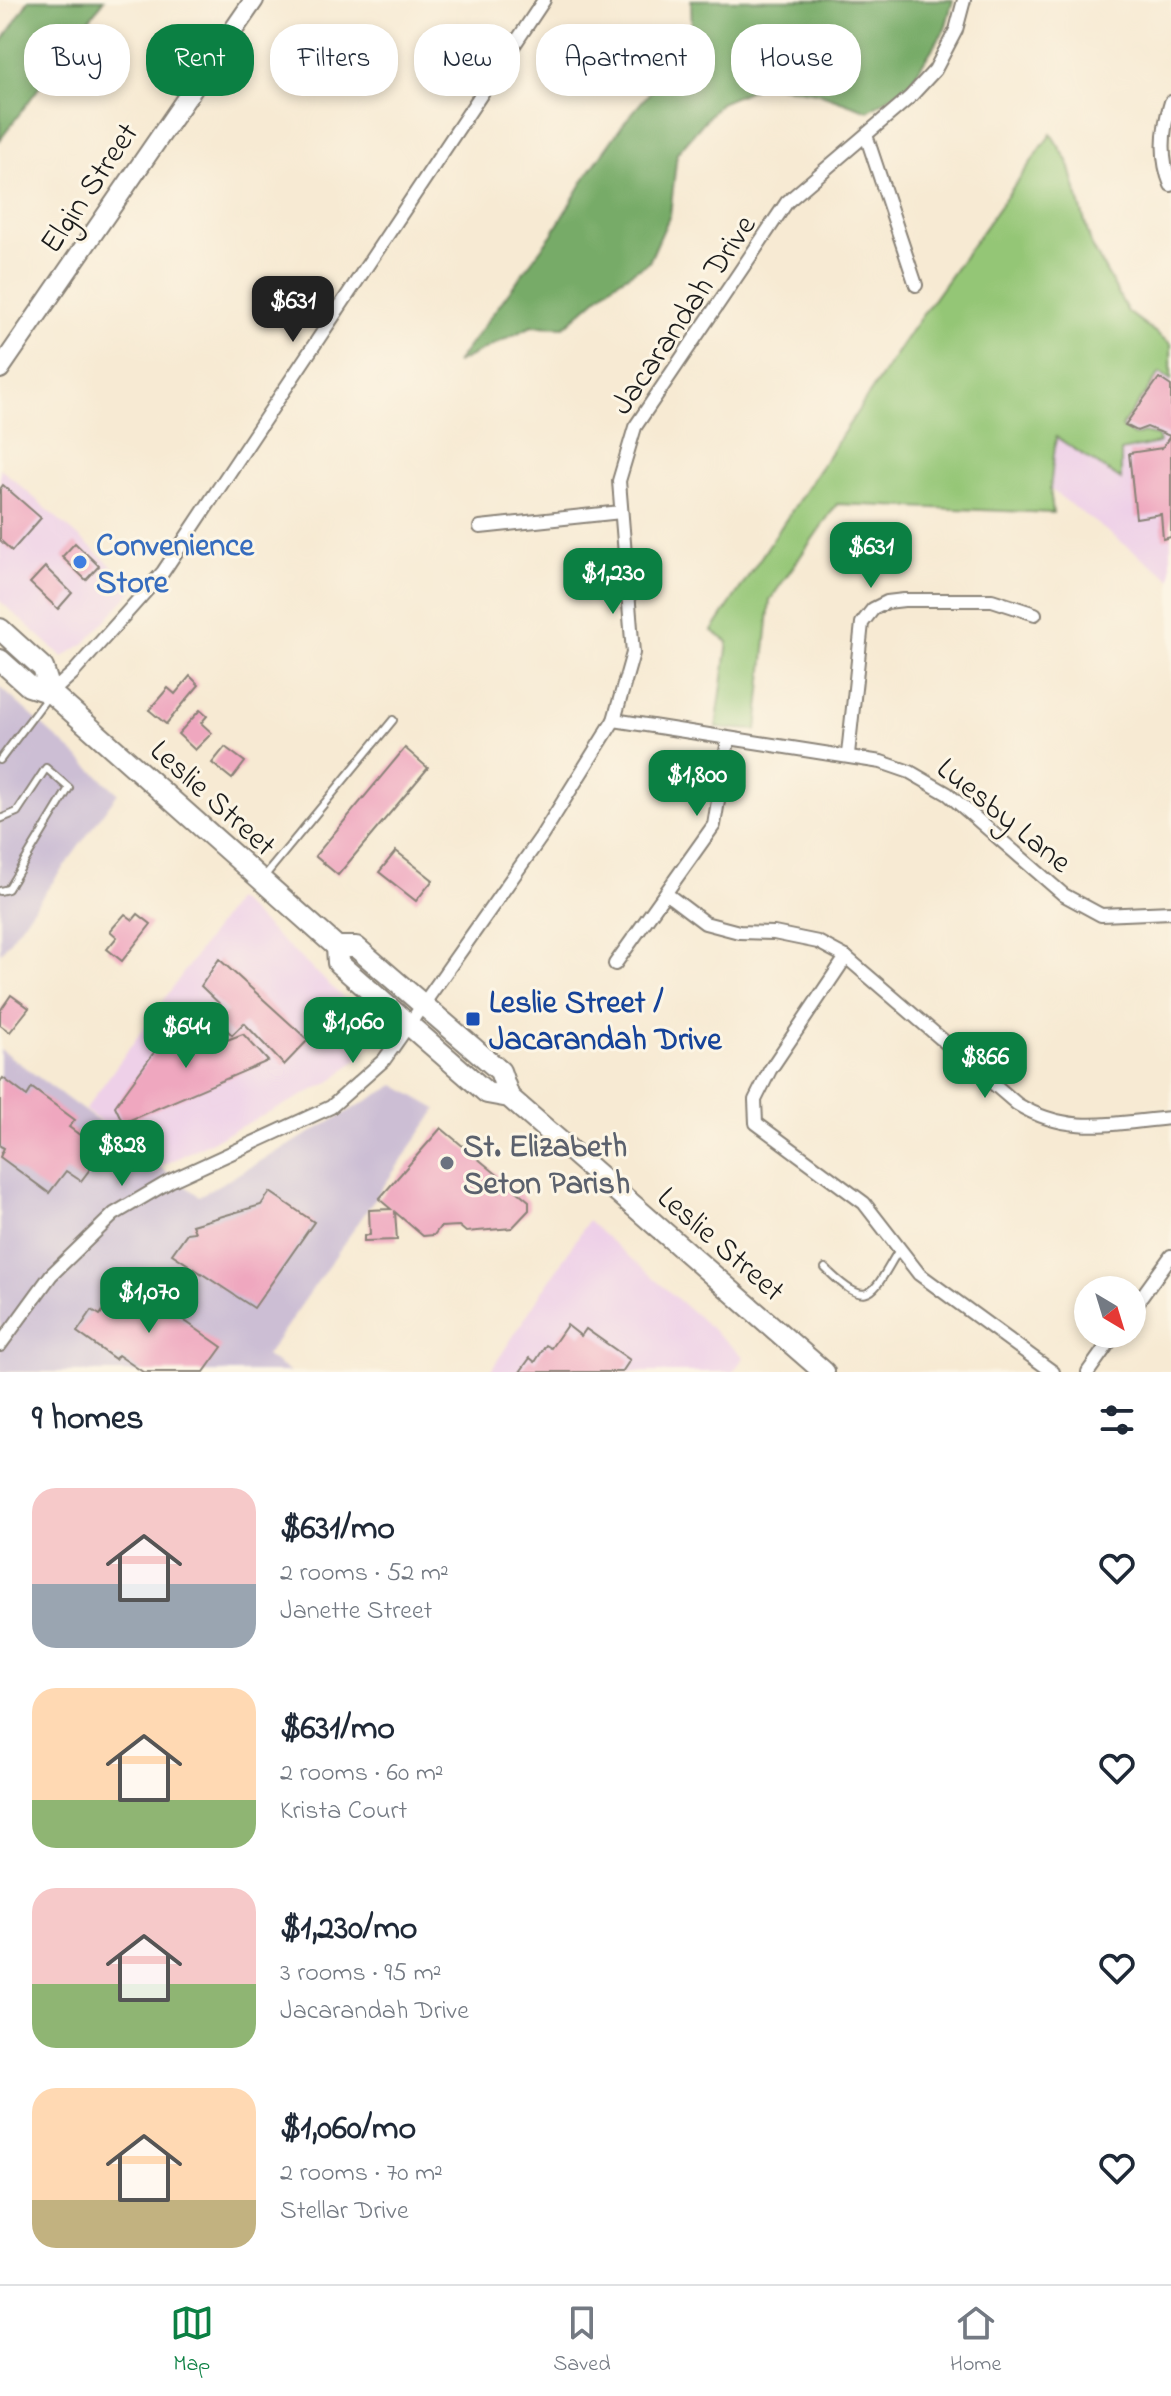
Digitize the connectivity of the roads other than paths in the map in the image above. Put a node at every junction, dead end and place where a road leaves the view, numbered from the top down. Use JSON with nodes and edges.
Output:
{"nodes":[{"id":1,"x":254,"y":0,"type":"edge"},
{"id":2,"x":964,"y":0,"type":"edge"},
{"id":3,"x":541,"y":1,"type":"edge"},
{"id":4,"x":1171,"y":102,"type":"edge"},
{"id":5,"x":866,"y":135,"type":"junction"},
{"id":6,"x":1171,"y":185,"type":"edge"},
{"id":7,"x":916,"y":285,"type":"dead end"},
{"id":8,"x":0,"y":369,"type":"edge"},
{"id":9,"x":621,"y":512,"type":"junction"},
{"id":10,"x":480,"y":527,"type":"dead end"},
{"id":11,"x":1035,"y":614,"type":"dead end"},
{"id":12,"x":0,"y":629,"type":"edge"},
{"id":13,"x":0,"y":660,"type":"edge"},
{"id":14,"x":51,"y":693,"type":"junction"},
{"id":15,"x":393,"y":720,"type":"dead end"},
{"id":16,"x":614,"y":720,"type":"junction"},
{"id":17,"x":728,"y":740,"type":"junction"},
{"id":18,"x":848,"y":754,"type":"junction"},
{"id":19,"x":0,"y":760,"type":"edge"},
{"id":20,"x":0,"y":819,"type":"edge"},
{"id":21,"x":262,"y":880,"type":"junction"},
{"id":22,"x":0,"y":891,"type":"edge"},
{"id":23,"x":668,"y":895,"type":"junction"},
{"id":24,"x":1171,"y":912,"type":"edge"},
{"id":25,"x":337,"y":947,"type":"junction"},
{"id":26,"x":846,"y":957,"type":"junction"},
{"id":27,"x":615,"y":964,"type":"dead end"},
{"id":28,"x":423,"y":1004,"type":"junction"},
{"id":29,"x":409,"y":1025,"type":"junction"},
{"id":30,"x":509,"y":1097,"type":"junction"},
{"id":31,"x":1171,"y":1118,"type":"edge"},
{"id":32,"x":900,"y":1248,"type":"junction"},
{"id":33,"x":1171,"y":1256,"type":"edge"},
{"id":34,"x":825,"y":1268,"type":"dead end"},
{"id":35,"x":1146,"y":1291,"type":"edge"},
{"id":36,"x":0,"y":1345,"type":"edge"},
{"id":37,"x":1105,"y":1348,"type":"edge"},
{"id":38,"x":824,"y":1372,"type":"edge"},
{"id":39,"x":1053,"y":1372,"type":"edge"},
{"id":40,"x":1088,"y":1372,"type":"edge"}],
"edges":[{"from":1,"to":8,"type":"street","name":"Elgin Street"},
{"from":2,"to":5,"type":"street","name":"Jacarandah Drive"},
{"from":3,"to":14,"type":"street"},
{"from":4,"to":6,"type":"street"},
{"from":5,"to":7,"type":"street"},
{"from":5,"to":9,"type":"street","name":"Jacarandah Drive"},
{"from":9,"to":10,"type":"street"},
{"from":9,"to":16,"type":"street","name":"Jacarandah Drive"},
{"from":11,"to":18,"type":"street"},
{"from":12,"to":14,"type":"main road","name":"Leslie Street"},
{"from":13,"to":14,"type":"main road","name":"Leslie Street"},
{"from":14,"to":19,"type":"lane"},
{"from":14,"to":21,"type":"main road","name":"Leslie Street"},
{"from":15,"to":21,"type":"lane"},
{"from":16,"to":17,"type":"street","name":"Luesby Lane"},
{"from":16,"to":28,"type":"street","name":"Jacarandah Drive"},
{"from":17,"to":18,"type":"street","name":"Luesby Lane"},
{"from":17,"to":23,"type":"street"},
{"from":18,"to":24,"type":"street","name":"Luesby Lane"},
{"from":20,"to":22,"type":"lane"},
{"from":21,"to":25,"type":"main road","name":"Leslie Street"},
{"from":23,"to":26,"type":"street"},
{"from":23,"to":27,"type":"street"},
{"from":25,"to":28,"type":"main road","name":"Leslie Street"},
{"from":25,"to":29,"type":"main road","name":"Leslie Street"},
{"from":26,"to":31,"type":"street"},
{"from":26,"to":32,"type":"street"},
{"from":28,"to":29,"type":"street","name":"Jacarandah Drive"},
{"from":28,"to":30,"type":"main road","name":"Leslie Street"},
{"from":29,"to":30,"type":"main road","name":"Leslie Street"},
{"from":29,"to":36,"type":"street","name":"Jacarandah Drive"},
{"from":30,"to":38,"type":"main road","name":"Leslie Street"},
{"from":32,"to":34,"type":"lane"},
{"from":32,"to":39,"type":"street"},
{"from":33,"to":35,"type":"street"},
{"from":37,"to":40,"type":"street"}]}
